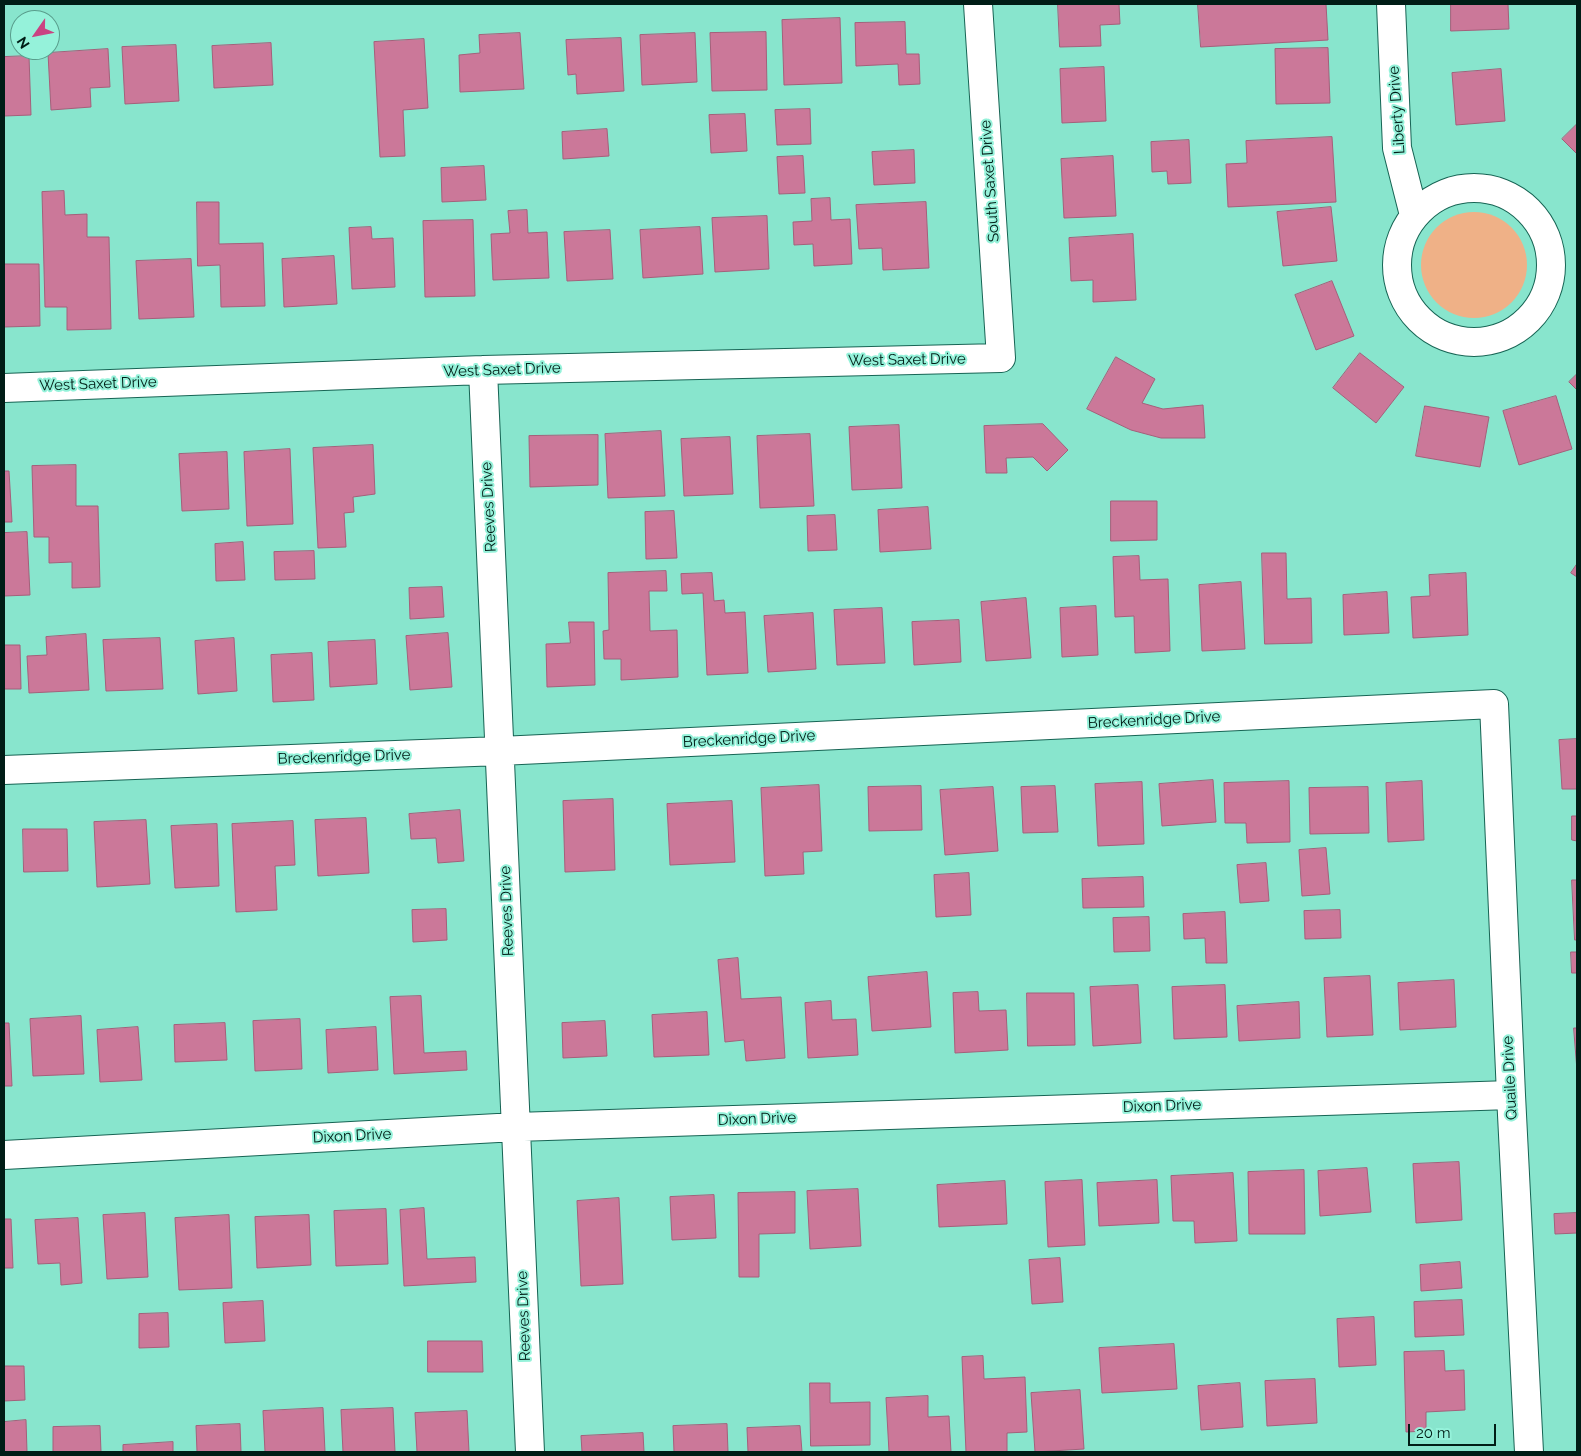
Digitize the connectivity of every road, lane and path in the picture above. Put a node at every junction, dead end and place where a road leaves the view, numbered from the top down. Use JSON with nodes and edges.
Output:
{"nodes":[{"id":1,"x":978,"y":4,"type":"edge"},
{"id":2,"x":1391,"y":4,"type":"edge"},
{"id":3,"x":1414,"y":215,"type":"junction"},
{"id":4,"x":1001,"y":358,"type":"joint"},
{"id":5,"x":483,"y":370,"type":"junction"},
{"id":6,"x":4,"y":388,"type":"edge"},
{"id":7,"x":1494,"y":704,"type":"joint"},
{"id":8,"x":500,"y":751,"type":"junction"},
{"id":9,"x":4,"y":770,"type":"edge"},
{"id":10,"x":1511,"y":1094,"type":"junction"},
{"id":11,"x":516,"y":1127,"type":"junction"},
{"id":12,"x":4,"y":1155,"type":"edge"},
{"id":13,"x":530,"y":1452,"type":"edge"},
{"id":14,"x":1529,"y":1452,"type":"edge"}],
"edges":[{"from":1,"to":4,"type":"street","name":"South Saxet Drive"},
{"from":2,"to":3,"type":"street","name":"Liberty Drive"},
{"from":3,"to":3,"type":"street"},
{"from":4,"to":5,"type":"street","name":"West Saxet Drive"},
{"from":5,"to":6,"type":"street","name":"West Saxet Drive"},
{"from":5,"to":8,"type":"street","name":"Reeves Drive"},
{"from":7,"to":8,"type":"street","name":"Breckenridge Drive"},
{"from":7,"to":10,"type":"street","name":"Quaile Drive"},
{"from":8,"to":9,"type":"street","name":"Breckenridge Drive"},
{"from":8,"to":11,"type":"street","name":"Reeves Drive"},
{"from":10,"to":11,"type":"street","name":"Dixon Drive"},
{"from":10,"to":14,"type":"street","name":"Quaile Drive"},
{"from":11,"to":12,"type":"street","name":"Dixon Drive"},
{"from":11,"to":13,"type":"street","name":"Reeves Drive"}]}
